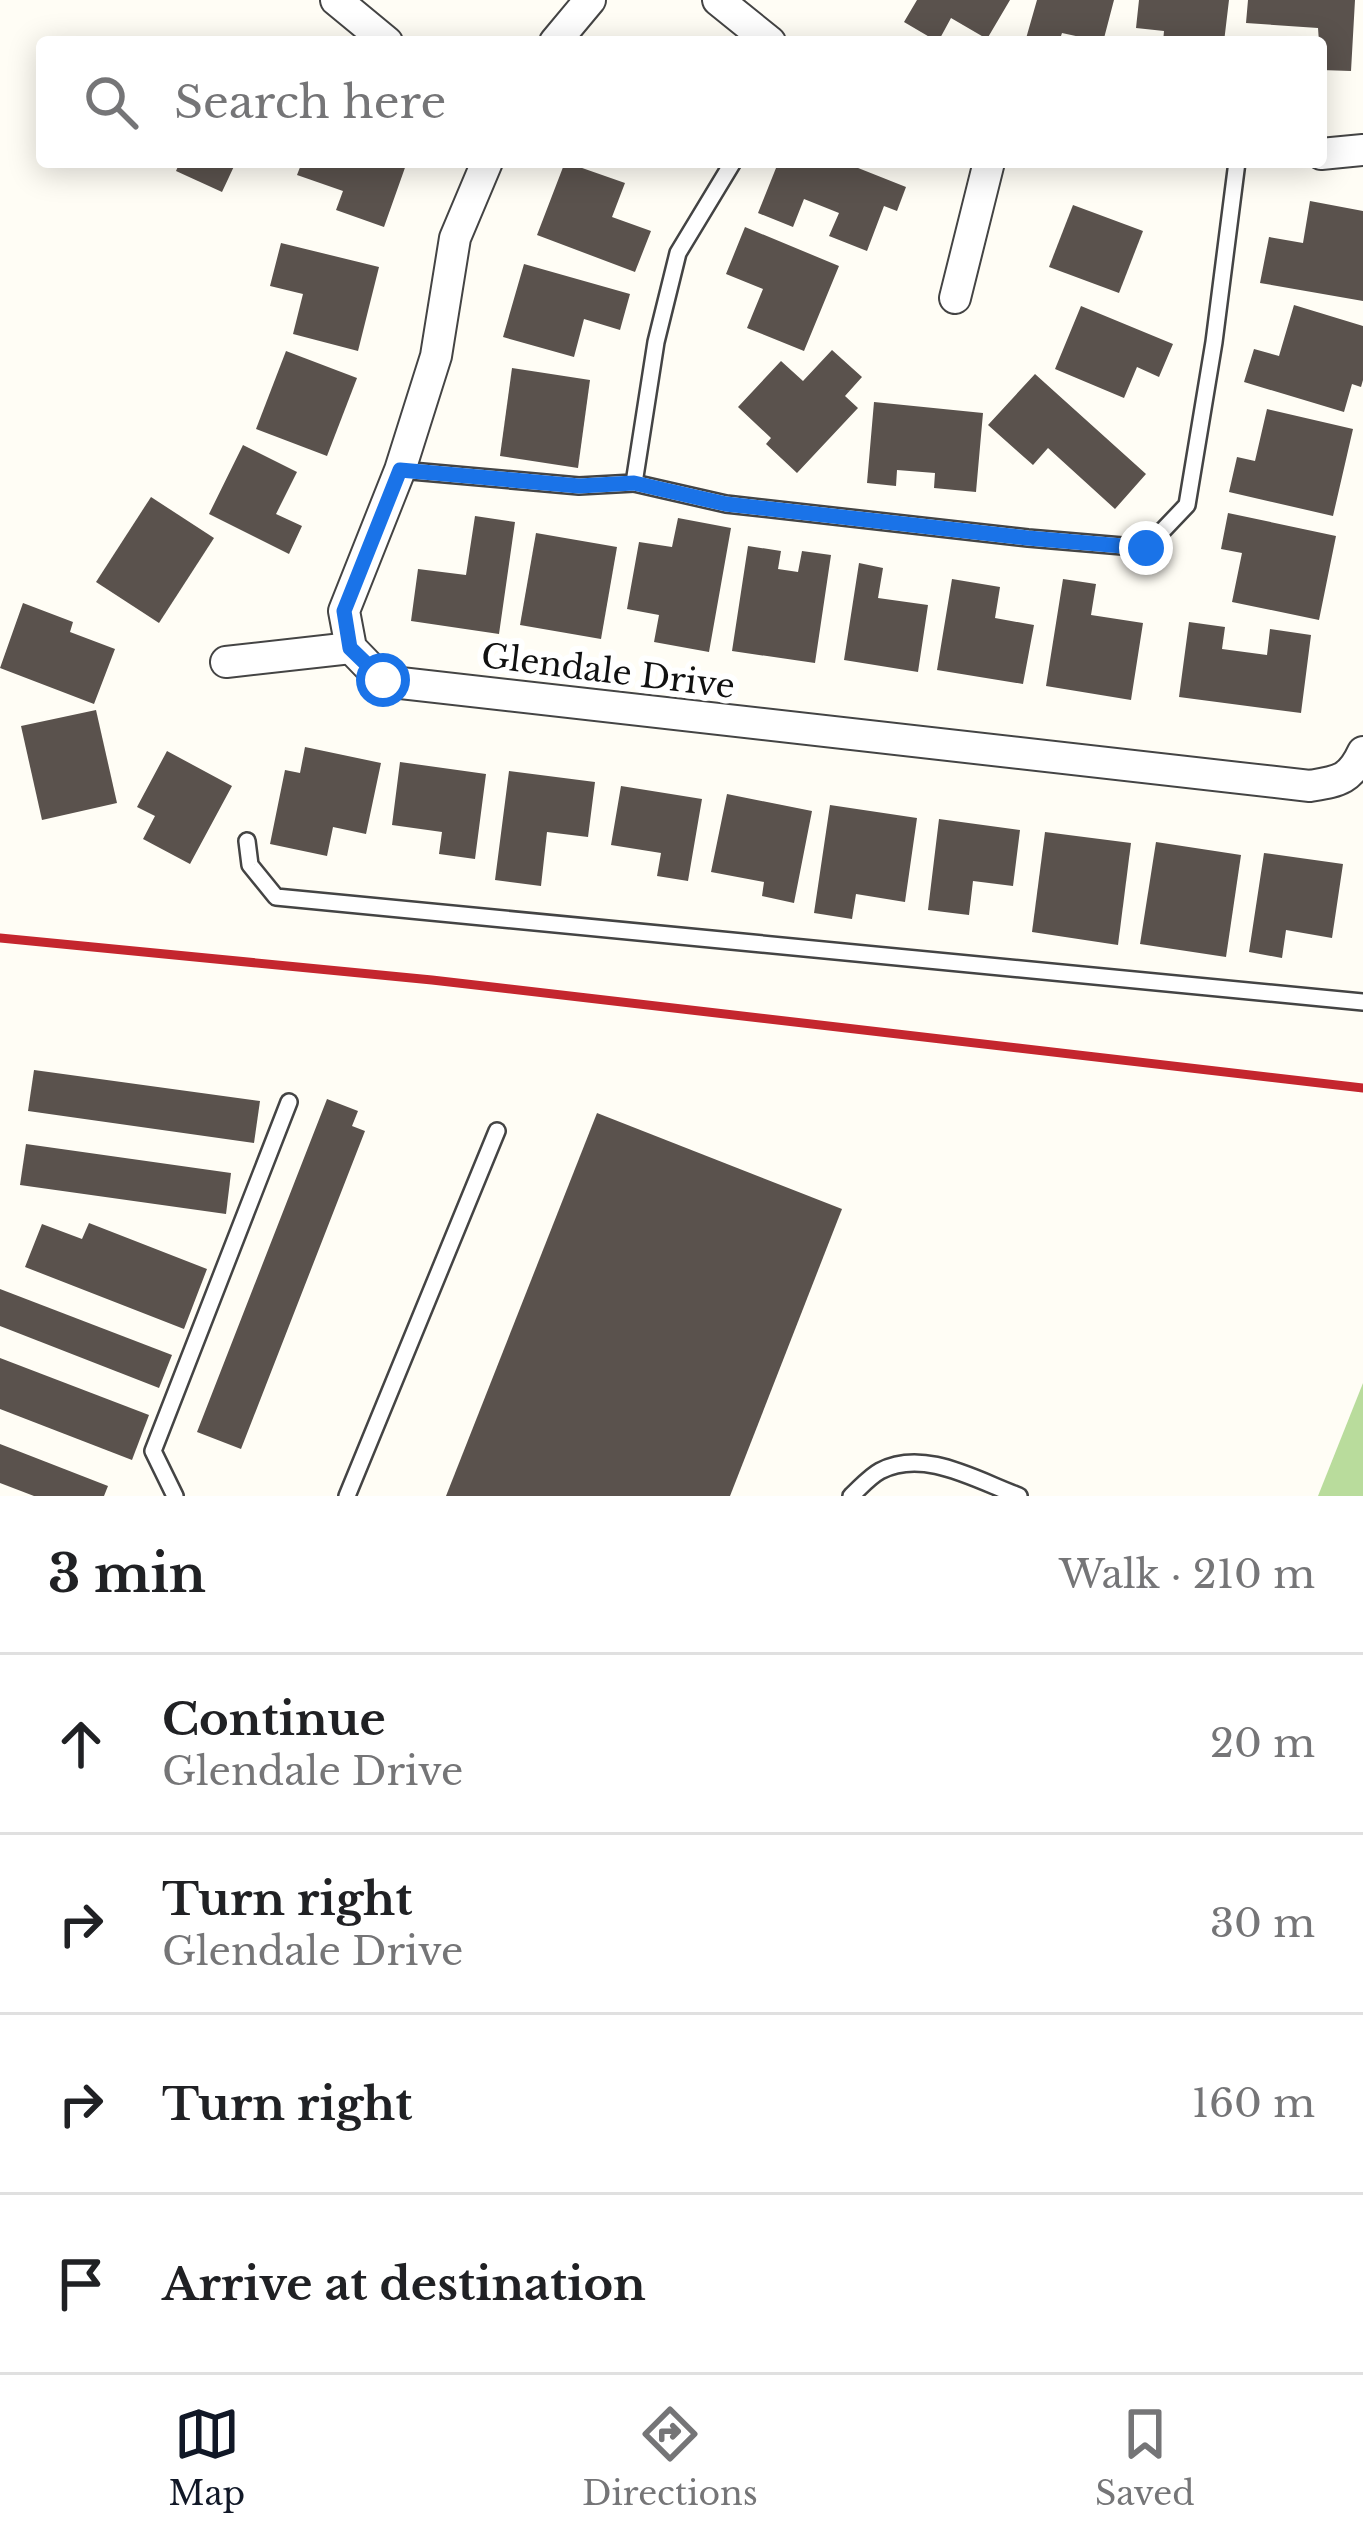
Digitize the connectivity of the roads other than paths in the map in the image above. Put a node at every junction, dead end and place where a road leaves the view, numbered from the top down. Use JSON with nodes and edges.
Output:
{"nodes":[{"id":1,"x":336,"y":0,"type":"edge"},
{"id":2,"x":590,"y":0,"type":"edge"},
{"id":3,"x":718,"y":0,"type":"edge"},
{"id":4,"x":380,"y":36,"type":"edge"},
{"id":5,"x":560,"y":36,"type":"edge"},
{"id":6,"x":763,"y":36,"type":"edge"},
{"id":7,"x":1363,"y":150,"type":"edge"},
{"id":8,"x":1327,"y":153,"type":"edge"},
{"id":9,"x":484,"y":168,"type":"edge"},
{"id":10,"x":729,"y":168,"type":"edge"},
{"id":11,"x":988,"y":168,"type":"edge"},
{"id":12,"x":1236,"y":168,"type":"edge"},
{"id":13,"x":955,"y":298,"type":"dead end"},
{"id":14,"x":400,"y":470,"type":"junction"},
{"id":15,"x":634,"y":483,"type":"junction"},
{"id":16,"x":350,"y":648,"type":"junction"},
{"id":17,"x":226,"y":662,"type":"dead end"},
{"id":18,"x":1363,"y":752,"type":"edge"},
{"id":19,"x":247,"y":841,"type":"dead end"},
{"id":20,"x":1363,"y":1002,"type":"edge"},
{"id":21,"x":289,"y":1102,"type":"dead end"},
{"id":22,"x":497,"y":1131,"type":"dead end"},
{"id":23,"x":176,"y":1496,"type":"edge"},
{"id":24,"x":347,"y":1496,"type":"edge"},
{"id":25,"x":850,"y":1496,"type":"edge"},
{"id":26,"x":1019,"y":1496,"type":"edge"}],
"edges":[{"from":1,"to":4,"type":"street"},
{"from":2,"to":5,"type":"street"},
{"from":3,"to":6,"type":"street"},
{"from":7,"to":8,"type":"street"},
{"from":9,"to":14,"type":"street"},
{"from":10,"to":15,"type":"lane"},
{"from":11,"to":13,"type":"street"},
{"from":12,"to":15,"type":"lane"},
{"from":14,"to":15,"type":"lane"},
{"from":14,"to":16,"type":"street"},
{"from":16,"to":17,"type":"street"},
{"from":16,"to":18,"type":"street","name":"Glendale Drive"},
{"from":19,"to":20,"type":"lane"},
{"from":21,"to":23,"type":"lane"},
{"from":22,"to":24,"type":"lane"},
{"from":25,"to":26,"type":"lane"}]}
